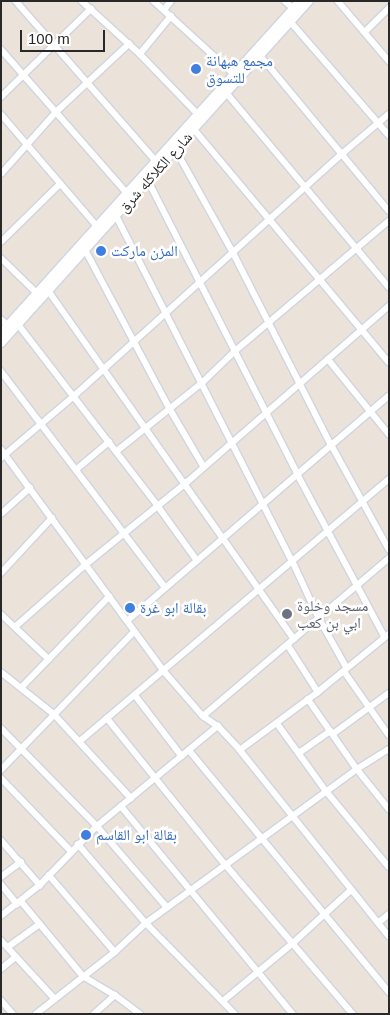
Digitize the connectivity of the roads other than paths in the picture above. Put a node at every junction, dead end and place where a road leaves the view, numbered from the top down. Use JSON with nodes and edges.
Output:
{"nodes":[{"id":1,"x":16,"y":1,"type":"edge"},
{"id":2,"x":82,"y":1,"type":"edge"},
{"id":3,"x":154,"y":1,"type":"edge"},
{"id":4,"x":171,"y":1,"type":"edge"},
{"id":5,"x":285,"y":1,"type":"edge"},
{"id":6,"x":300,"y":1,"type":"edge"},
{"id":7,"x":309,"y":1,"type":"edge"},
{"id":8,"x":338,"y":1,"type":"edge"},
{"id":9,"x":294,"y":8,"type":"junction"},
{"id":10,"x":389,"y":8,"type":"edge"},
{"id":11,"x":91,"y":9,"type":"junction"},
{"id":12,"x":164,"y":10,"type":"junction"},
{"id":13,"x":171,"y":16,"type":"junction"},
{"id":14,"x":291,"y":22,"type":"junction"},
{"id":15,"x":365,"y":32,"type":"junction"},
{"id":16,"x":129,"y":44,"type":"junction"},
{"id":17,"x":55,"y":46,"type":"junction"},
{"id":18,"x":1,"y":49,"type":"edge"},
{"id":19,"x":140,"y":54,"type":"junction"},
{"id":20,"x":260,"y":55,"type":"junction"},
{"id":21,"x":389,"y":61,"type":"edge"},
{"id":22,"x":234,"y":74,"type":"junction"},
{"id":23,"x":25,"y":76,"type":"junction"},
{"id":24,"x":88,"y":83,"type":"junction"},
{"id":25,"x":224,"y":90,"type":"junction"},
{"id":26,"x":1,"y":97,"type":"edge"},
{"id":27,"x":56,"y":112,"type":"junction"},
{"id":28,"x":1,"y":114,"type":"edge"},
{"id":29,"x":198,"y":114,"type":"junction"},
{"id":30,"x":389,"y":114,"type":"edge"},
{"id":31,"x":378,"y":123,"type":"junction"},
{"id":32,"x":194,"y":128,"type":"junction"},
{"id":33,"x":389,"y":135,"type":"edge"},
{"id":34,"x":27,"y":144,"type":"junction"},
{"id":35,"x":176,"y":150,"type":"junction"},
{"id":36,"x":343,"y":153,"type":"junction"},
{"id":37,"x":156,"y":161,"type":"junction"},
{"id":38,"x":1,"y":174,"type":"edge"},
{"id":39,"x":148,"y":180,"type":"junction"},
{"id":40,"x":60,"y":184,"type":"junction"},
{"id":41,"x":306,"y":188,"type":"junction"},
{"id":42,"x":127,"y":193,"type":"junction"},
{"id":43,"x":389,"y":210,"type":"edge"},
{"id":44,"x":116,"y":215,"type":"junction"},
{"id":45,"x":269,"y":220,"type":"junction"},
{"id":46,"x":389,"y":221,"type":"edge"},
{"id":47,"x":97,"y":226,"type":"junction"},
{"id":48,"x":1,"y":242,"type":"edge"},
{"id":49,"x":85,"y":249,"type":"junction"},
{"id":50,"x":357,"y":249,"type":"junction"},
{"id":51,"x":233,"y":252,"type":"junction"},
{"id":52,"x":1,"y":258,"type":"edge"},
{"id":53,"x":321,"y":280,"type":"junction"},
{"id":54,"x":199,"y":282,"type":"junction"},
{"id":55,"x":389,"y":287,"type":"edge"},
{"id":56,"x":48,"y":290,"type":"junction"},
{"id":57,"x":37,"y":293,"type":"junction"},
{"id":58,"x":389,"y":306,"type":"edge"},
{"id":59,"x":166,"y":312,"type":"junction"},
{"id":60,"x":1,"y":319,"type":"edge"},
{"id":61,"x":270,"y":323,"type":"junction"},
{"id":62,"x":18,"y":324,"type":"junction"},
{"id":63,"x":8,"y":325,"type":"junction"},
{"id":64,"x":361,"y":330,"type":"junction"},
{"id":65,"x":1,"y":333,"type":"edge"},
{"id":66,"x":136,"y":341,"type":"junction"},
{"id":67,"x":1,"y":343,"type":"edge"},
{"id":68,"x":235,"y":351,"type":"junction"},
{"id":69,"x":328,"y":359,"type":"junction"},
{"id":70,"x":389,"y":362,"type":"edge"},
{"id":71,"x":105,"y":368,"type":"junction"},
{"id":72,"x":1,"y":371,"type":"edge"},
{"id":73,"x":301,"y":382,"type":"junction"},
{"id":74,"x":202,"y":383,"type":"junction"},
{"id":75,"x":74,"y":396,"type":"junction"},
{"id":76,"x":389,"y":396,"type":"edge"},
{"id":77,"x":170,"y":409,"type":"junction"},
{"id":78,"x":371,"y":411,"type":"junction"},
{"id":79,"x":268,"y":412,"type":"junction"},
{"id":80,"x":42,"y":423,"type":"junction"},
{"id":81,"x":147,"y":428,"type":"junction"},
{"id":82,"x":389,"y":434,"type":"edge"},
{"id":83,"x":232,"y":441,"type":"junction"},
{"id":84,"x":110,"y":442,"type":"junction"},
{"id":85,"x":331,"y":444,"type":"junction"},
{"id":86,"x":1,"y":449,"type":"edge"},
{"id":87,"x":117,"y":451,"type":"junction"},
{"id":88,"x":3,"y":457,"type":"edge"},
{"id":89,"x":204,"y":466,"type":"junction"},
{"id":90,"x":77,"y":469,"type":"junction"},
{"id":91,"x":297,"y":473,"type":"junction"},
{"id":92,"x":389,"y":480,"type":"edge"},
{"id":93,"x":186,"y":483,"type":"junction"},
{"id":94,"x":30,"y":488,"type":"junction"},
{"id":95,"x":363,"y":502,"type":"junction"},
{"id":96,"x":263,"y":504,"type":"junction"},
{"id":97,"x":158,"y":506,"type":"junction"},
{"id":98,"x":1,"y":514,"type":"edge"},
{"id":99,"x":52,"y":518,"type":"junction"},
{"id":100,"x":327,"y":530,"type":"junction"},
{"id":101,"x":126,"y":533,"type":"junction"},
{"id":102,"x":224,"y":537,"type":"junction"},
{"id":103,"x":389,"y":549,"type":"edge"},
{"id":104,"x":389,"y":558,"type":"edge"},
{"id":105,"x":197,"y":560,"type":"junction"},
{"id":106,"x":293,"y":562,"type":"junction"},
{"id":107,"x":84,"y":566,"type":"junction"},
{"id":108,"x":1,"y":573,"type":"edge"},
{"id":109,"x":357,"y":584,"type":"junction"},
{"id":110,"x":165,"y":587,"type":"junction"},
{"id":111,"x":260,"y":590,"type":"junction"},
{"id":112,"x":109,"y":597,"type":"junction"},
{"id":113,"x":1,"y":614,"type":"edge"},
{"id":114,"x":319,"y":618,"type":"junction"},
{"id":115,"x":127,"y":621,"type":"junction"},
{"id":116,"x":15,"y":626,"type":"junction"},
{"id":117,"x":134,"y":632,"type":"junction"},
{"id":118,"x":387,"y":636,"type":"edge"},
{"id":119,"x":294,"y":639,"type":"junction"},
{"id":120,"x":288,"y":645,"type":"junction"},
{"id":121,"x":49,"y":658,"type":"junction"},
{"id":122,"x":345,"y":670,"type":"junction"},
{"id":123,"x":164,"y":671,"type":"junction"},
{"id":124,"x":1,"y":672,"type":"edge"},
{"id":125,"x":21,"y":688,"type":"junction"},
{"id":126,"x":318,"y":692,"type":"junction"},
{"id":127,"x":389,"y":693,"type":"edge"},
{"id":128,"x":135,"y":695,"type":"junction"},
{"id":129,"x":308,"y":699,"type":"junction"},
{"id":130,"x":368,"y":707,"type":"junction"},
{"id":131,"x":55,"y":715,"type":"junction"},
{"id":132,"x":203,"y":716,"type":"junction"},
{"id":133,"x":107,"y":718,"type":"junction"},
{"id":134,"x":277,"y":723,"type":"junction"},
{"id":135,"x":218,"y":726,"type":"junction"},
{"id":136,"x":1,"y":728,"type":"edge"},
{"id":137,"x":332,"y":732,"type":"junction"},
{"id":138,"x":389,"y":735,"type":"edge"},
{"id":139,"x":80,"y":741,"type":"junction"},
{"id":140,"x":22,"y":749,"type":"junction"},
{"id":141,"x":189,"y":750,"type":"junction"},
{"id":142,"x":240,"y":750,"type":"junction"},
{"id":143,"x":389,"y":750,"type":"edge"},
{"id":144,"x":299,"y":753,"type":"junction"},
{"id":145,"x":182,"y":756,"type":"junction"},
{"id":146,"x":357,"y":769,"type":"junction"},
{"id":147,"x":1,"y":770,"type":"edge"},
{"id":148,"x":1,"y":778,"type":"edge"},
{"id":149,"x":156,"y":778,"type":"junction"},
{"id":150,"x":327,"y":792,"type":"junction"},
{"id":151,"x":131,"y":798,"type":"junction"},
{"id":152,"x":121,"y":806,"type":"junction"},
{"id":153,"x":389,"y":809,"type":"edge"},
{"id":154,"x":293,"y":816,"type":"junction"},
{"id":155,"x":97,"y":826,"type":"junction"},
{"id":156,"x":261,"y":839,"type":"junction"},
{"id":157,"x":1,"y":840,"type":"edge"},
{"id":158,"x":78,"y":844,"type":"junction"},
{"id":159,"x":71,"y":851,"type":"junction"},
{"id":160,"x":20,"y":862,"type":"junction"},
{"id":161,"x":225,"y":864,"type":"junction"},
{"id":162,"x":389,"y":867,"type":"edge"},
{"id":163,"x":49,"y":875,"type":"junction"},
{"id":164,"x":1,"y":877,"type":"edge"},
{"id":165,"x":1,"y":884,"type":"edge"},
{"id":166,"x":40,"y":885,"type":"junction"},
{"id":167,"x":191,"y":890,"type":"junction"},
{"id":168,"x":351,"y":890,"type":"junction"},
{"id":169,"x":19,"y":902,"type":"junction"},
{"id":170,"x":168,"y":907,"type":"junction"},
{"id":171,"x":389,"y":914,"type":"edge"},
{"id":172,"x":326,"y":915,"type":"junction"},
{"id":173,"x":1,"y":916,"type":"edge"},
{"id":174,"x":146,"y":923,"type":"junction"},
{"id":175,"x":378,"y":923,"type":"junction"},
{"id":176,"x":40,"y":924,"type":"junction"},
{"id":177,"x":389,"y":936,"type":"edge"},
{"id":178,"x":1,"y":940,"type":"edge"},
{"id":179,"x":293,"y":944,"type":"junction"},
{"id":180,"x":8,"y":947,"type":"junction"},
{"id":181,"x":115,"y":952,"type":"junction"},
{"id":182,"x":16,"y":957,"type":"junction"},
{"id":183,"x":1,"y":969,"type":"edge"},
{"id":184,"x":257,"y":971,"type":"junction"},
{"id":185,"x":83,"y":976,"type":"junction"},
{"id":186,"x":389,"y":992,"type":"edge"},
{"id":187,"x":115,"y":995,"type":"junction"},
{"id":188,"x":55,"y":999,"type":"junction"},
{"id":189,"x":1,"y":1000,"type":"edge"},
{"id":190,"x":223,"y":1001,"type":"junction"},
{"id":191,"x":13,"y":1014,"type":"edge"},
{"id":192,"x":36,"y":1014,"type":"edge"},
{"id":193,"x":94,"y":1014,"type":"edge"},
{"id":194,"x":140,"y":1014,"type":"edge"},
{"id":195,"x":234,"y":1014,"type":"edge"},
{"id":196,"x":293,"y":1014,"type":"edge"},
{"id":197,"x":353,"y":1014,"type":"edge"}],
"edges":[{"from":1,"to":17,"type":"street"},
{"from":2,"to":11,"type":"street"},
{"from":3,"to":12,"type":"street"},
{"from":4,"to":12,"type":"street"},
{"from":5,"to":9,"type":"street"},
{"from":6,"to":9,"type":"street","name":"شارع الكلاكله شرق"},
{"from":7,"to":14,"type":"street","name":"شارع الكلاكله شرق"},
{"from":8,"to":15,"type":"street"},
{"from":9,"to":22,"type":"street","name":"شارع الكلاكله شرق"},
{"from":10,"to":15,"type":"street"},
{"from":11,"to":16,"type":"street"},
{"from":11,"to":17,"type":"street"},
{"from":12,"to":13,"type":"street"},
{"from":13,"to":19,"type":"street"},
{"from":13,"to":22,"type":"street"},
{"from":14,"to":20,"type":"street","name":"شارع الكلاكله شرق"},
{"from":14,"to":31,"type":"street"},
{"from":15,"to":21,"type":"street"},
{"from":16,"to":19,"type":"street"},
{"from":16,"to":24,"type":"street"},
{"from":17,"to":23,"type":"street"},
{"from":17,"to":24,"type":"street"},
{"from":18,"to":23,"type":"street"},
{"from":19,"to":29,"type":"street"},
{"from":20,"to":25,"type":"street","name":"شارع الكلاكله شرق"},
{"from":20,"to":36,"type":"street"},
{"from":22,"to":25,"type":"street","name":"شارع الكلاكله شرق"},
{"from":23,"to":26,"type":"street"},
{"from":23,"to":27,"type":"street"},
{"from":24,"to":27,"type":"street"},
{"from":24,"to":37,"type":"street"},
{"from":25,"to":29,"type":"street","name":"شارع الكلاكله شرق"},
{"from":25,"to":32,"type":"street","name":"شارع الكلاكله شرق"},
{"from":25,"to":41,"type":"street"},
{"from":27,"to":34,"type":"street"},
{"from":27,"to":42,"type":"street"},
{"from":28,"to":34,"type":"street"},
{"from":29,"to":37,"type":"street","name":"شارع الكلاكله شرق"},
{"from":30,"to":31,"type":"street"},
{"from":31,"to":33,"type":"street"},
{"from":31,"to":36,"type":"street"},
{"from":32,"to":35,"type":"street","name":"شارع الكلاكله شرق"},
{"from":32,"to":45,"type":"street"},
{"from":34,"to":38,"type":"street"},
{"from":34,"to":40,"type":"street"},
{"from":35,"to":39,"type":"street","name":"شارع الكلاكله شرق"},
{"from":35,"to":51,"type":"street"},
{"from":36,"to":41,"type":"street"},
{"from":36,"to":43,"type":"street"},
{"from":37,"to":42,"type":"street","name":"شارع الكلاكله شرق"},
{"from":39,"to":44,"type":"street","name":"شارع الكلاكله شرق"},
{"from":39,"to":54,"type":"street"},
{"from":40,"to":47,"type":"street"},
{"from":40,"to":48,"type":"street"},
{"from":41,"to":45,"type":"street"},
{"from":41,"to":50,"type":"street"},
{"from":42,"to":47,"type":"street","name":"شارع الكلاكله شرق"},
{"from":44,"to":49,"type":"street","name":"شارع الكلاكله شرق"},
{"from":44,"to":59,"type":"street"},
{"from":45,"to":51,"type":"street"},
{"from":45,"to":53,"type":"street"},
{"from":46,"to":50,"type":"street"},
{"from":47,"to":57,"type":"street","name":"شارع الكلاكله شرق"},
{"from":49,"to":56,"type":"street","name":"شارع الكلاكله شرق"},
{"from":49,"to":66,"type":"street"},
{"from":50,"to":53,"type":"street"},
{"from":50,"to":55,"type":"street"},
{"from":51,"to":54,"type":"street"},
{"from":51,"to":61,"type":"street"},
{"from":52,"to":57,"type":"street"},
{"from":53,"to":61,"type":"street"},
{"from":53,"to":64,"type":"street"},
{"from":54,"to":59,"type":"street"},
{"from":54,"to":68,"type":"street"},
{"from":56,"to":62,"type":"street","name":"شارع الكلاكله شرق"},
{"from":56,"to":71,"type":"street"},
{"from":57,"to":63,"type":"street","name":"شارع الكلاكله شرق"},
{"from":58,"to":64,"type":"street"},
{"from":59,"to":66,"type":"street"},
{"from":59,"to":74,"type":"street"},
{"from":60,"to":63,"type":"street"},
{"from":61,"to":68,"type":"street"},
{"from":61,"to":73,"type":"street"},
{"from":62,"to":67,"type":"street","name":"شارع الكلاكله شرق"},
{"from":62,"to":75,"type":"street"},
{"from":63,"to":65,"type":"street","name":"شارع الكلاكله شرق"},
{"from":64,"to":69,"type":"street"},
{"from":64,"to":70,"type":"street"},
{"from":66,"to":71,"type":"street"},
{"from":66,"to":77,"type":"street"},
{"from":68,"to":74,"type":"street"},
{"from":68,"to":79,"type":"street"},
{"from":69,"to":73,"type":"street"},
{"from":69,"to":78,"type":"street"},
{"from":71,"to":75,"type":"street"},
{"from":71,"to":81,"type":"street"},
{"from":72,"to":80,"type":"street"},
{"from":73,"to":79,"type":"street"},
{"from":73,"to":85,"type":"street"},
{"from":74,"to":77,"type":"street"},
{"from":74,"to":83,"type":"street"},
{"from":75,"to":80,"type":"street"},
{"from":75,"to":84,"type":"street"},
{"from":76,"to":78,"type":"street"},
{"from":77,"to":81,"type":"street"},
{"from":77,"to":89,"type":"street"},
{"from":78,"to":82,"type":"street"},
{"from":78,"to":85,"type":"street"},
{"from":79,"to":83,"type":"street"},
{"from":79,"to":91,"type":"street"},
{"from":80,"to":88,"type":"street"},
{"from":80,"to":90,"type":"street"},
{"from":81,"to":87,"type":"street"},
{"from":81,"to":93,"type":"street"},
{"from":83,"to":89,"type":"street"},
{"from":83,"to":96,"type":"street"},
{"from":84,"to":87,"type":"street"},
{"from":84,"to":90,"type":"street"},
{"from":85,"to":91,"type":"street"},
{"from":85,"to":95,"type":"street"},
{"from":86,"to":88,"type":"street"},
{"from":87,"to":97,"type":"street"},
{"from":88,"to":94,"type":"street"},
{"from":89,"to":93,"type":"street"},
{"from":90,"to":101,"type":"street"},
{"from":91,"to":96,"type":"street"},
{"from":91,"to":100,"type":"street"},
{"from":92,"to":95,"type":"street"},
{"from":93,"to":97,"type":"street"},
{"from":93,"to":102,"type":"street"},
{"from":94,"to":98,"type":"street"},
{"from":94,"to":99,"type":"street"},
{"from":95,"to":100,"type":"street"},
{"from":95,"to":103,"type":"street"},
{"from":96,"to":102,"type":"street"},
{"from":96,"to":106,"type":"street"},
{"from":97,"to":101,"type":"street"},
{"from":97,"to":105,"type":"street"},
{"from":99,"to":107,"type":"street"},
{"from":99,"to":108,"type":"street"},
{"from":100,"to":106,"type":"street"},
{"from":100,"to":109,"type":"street"},
{"from":101,"to":107,"type":"street"},
{"from":101,"to":110,"type":"street"},
{"from":102,"to":105,"type":"street"},
{"from":102,"to":111,"type":"street"},
{"from":104,"to":109,"type":"street"},
{"from":105,"to":110,"type":"street"},
{"from":106,"to":111,"type":"street"},
{"from":106,"to":114,"type":"street"},
{"from":107,"to":112,"type":"street"},
{"from":107,"to":116,"type":"street"},
{"from":109,"to":114,"type":"street"},
{"from":109,"to":118,"type":"street"},
{"from":110,"to":115,"type":"street"},
{"from":111,"to":119,"type":"street"},
{"from":111,"to":123,"type":"street"},
{"from":112,"to":115,"type":"street"},
{"from":112,"to":121,"type":"street"},
{"from":113,"to":116,"type":"street"},
{"from":114,"to":119,"type":"street"},
{"from":114,"to":122,"type":"street"},
{"from":115,"to":117,"type":"street"},
{"from":116,"to":121,"type":"street"},
{"from":117,"to":123,"type":"street"},
{"from":117,"to":131,"type":"street"},
{"from":118,"to":122,"type":"street"},
{"from":119,"to":120,"type":"street"},
{"from":120,"to":126,"type":"street"},
{"from":120,"to":132,"type":"street"},
{"from":121,"to":125,"type":"street"},
{"from":122,"to":126,"type":"street"},
{"from":122,"to":130,"type":"street"},
{"from":123,"to":128,"type":"street"},
{"from":123,"to":132,"type":"street"},
{"from":124,"to":125,"type":"street"},
{"from":125,"to":131,"type":"street"},
{"from":126,"to":129,"type":"street"},
{"from":127,"to":130,"type":"street"},
{"from":128,"to":133,"type":"street"},
{"from":128,"to":145,"type":"street"},
{"from":129,"to":134,"type":"street"},
{"from":129,"to":137,"type":"street"},
{"from":130,"to":137,"type":"street"},
{"from":130,"to":138,"type":"street"},
{"from":131,"to":139,"type":"street"},
{"from":131,"to":140,"type":"street"},
{"from":132,"to":135,"type":"street"},
{"from":133,"to":139,"type":"street"},
{"from":133,"to":149,"type":"street"},
{"from":134,"to":142,"type":"street"},
{"from":134,"to":144,"type":"street"},
{"from":135,"to":141,"type":"street"},
{"from":135,"to":142,"type":"street"},
{"from":136,"to":140,"type":"street"},
{"from":137,"to":144,"type":"street"},
{"from":137,"to":146,"type":"street"},
{"from":139,"to":151,"type":"street"},
{"from":140,"to":147,"type":"street"},
{"from":140,"to":155,"type":"street"},
{"from":141,"to":145,"type":"street"},
{"from":141,"to":156,"type":"street"},
{"from":142,"to":154,"type":"street"},
{"from":143,"to":146,"type":"street"},
{"from":144,"to":150,"type":"street"},
{"from":145,"to":149,"type":"street"},
{"from":146,"to":150,"type":"street"},
{"from":146,"to":153,"type":"street"},
{"from":148,"to":159,"type":"street"},
{"from":149,"to":151,"type":"street"},
{"from":149,"to":161,"type":"street"},
{"from":150,"to":154,"type":"street"},
{"from":150,"to":162,"type":"street"},
{"from":151,"to":152,"type":"street"},
{"from":152,"to":155,"type":"street"},
{"from":152,"to":167,"type":"street"},
{"from":154,"to":156,"type":"street"},
{"from":154,"to":168,"type":"street"},
{"from":155,"to":158,"type":"street"},
{"from":155,"to":170,"type":"street"},
{"from":156,"to":161,"type":"street"},
{"from":156,"to":172,"type":"street"},
{"from":157,"to":160,"type":"street"},
{"from":158,"to":159,"type":"street"},
{"from":158,"to":174,"type":"street"},
{"from":159,"to":163,"type":"street"},
{"from":160,"to":164,"type":"street"},
{"from":160,"to":166,"type":"street"},
{"from":161,"to":167,"type":"street"},
{"from":161,"to":179,"type":"street"},
{"from":163,"to":166,"type":"street"},
{"from":163,"to":181,"type":"street"},
{"from":165,"to":169,"type":"street"},
{"from":166,"to":169,"type":"street"},
{"from":167,"to":170,"type":"street"},
{"from":167,"to":184,"type":"street"},
{"from":168,"to":172,"type":"street"},
{"from":168,"to":175,"type":"street"},
{"from":169,"to":173,"type":"street"},
{"from":169,"to":176,"type":"street"},
{"from":170,"to":174,"type":"street"},
{"from":171,"to":175,"type":"street"},
{"from":172,"to":179,"type":"street"},
{"from":172,"to":186,"type":"street"},
{"from":174,"to":181,"type":"street"},
{"from":174,"to":190,"type":"street"},
{"from":175,"to":177,"type":"street"},
{"from":176,"to":180,"type":"street"},
{"from":176,"to":185,"type":"street"},
{"from":178,"to":180,"type":"street"},
{"from":179,"to":184,"type":"street"},
{"from":179,"to":197,"type":"street"},
{"from":180,"to":182,"type":"street"},
{"from":181,"to":185,"type":"street"},
{"from":182,"to":183,"type":"street"},
{"from":182,"to":188,"type":"street"},
{"from":184,"to":190,"type":"street"},
{"from":184,"to":196,"type":"street"},
{"from":185,"to":187,"type":"street"},
{"from":185,"to":188,"type":"street"},
{"from":187,"to":193,"type":"street"},
{"from":187,"to":194,"type":"street"},
{"from":188,"to":192,"type":"street"},
{"from":189,"to":191,"type":"street"},
{"from":190,"to":195,"type":"street"}]}
